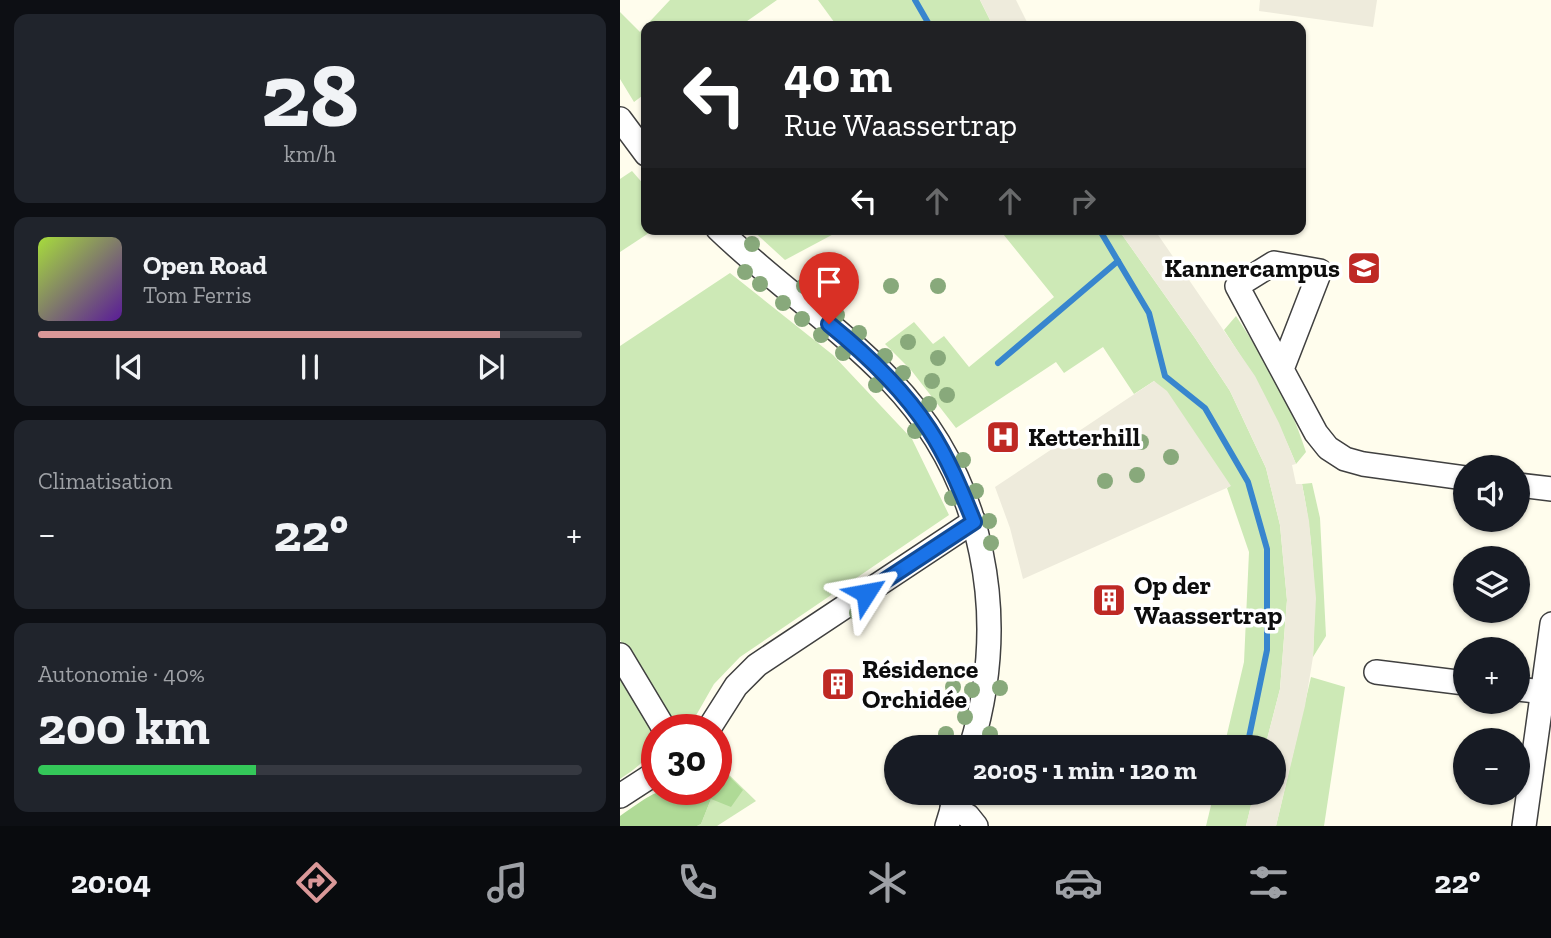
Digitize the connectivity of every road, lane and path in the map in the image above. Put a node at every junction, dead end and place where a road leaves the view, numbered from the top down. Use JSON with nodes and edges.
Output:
{"nodes":[{"id":1,"x":620,"y":119,"type":"edge"},
{"id":2,"x":641,"y":147,"type":"edge"},
{"id":3,"x":725,"y":235,"type":"edge"},
{"id":4,"x":1282,"y":369,"type":"junction"},
{"id":5,"x":1453,"y":476,"type":"edge"},
{"id":6,"x":1530,"y":486,"type":"edge"},
{"id":7,"x":1552,"y":489,"type":"edge"},
{"id":8,"x":974,"y":522,"type":"junction"},
{"id":9,"x":1552,"y":624,"type":"edge"},
{"id":10,"x":620,"y":655,"type":"edge"},
{"id":11,"x":1376,"y":672,"type":"dead end"},
{"id":12,"x":1453,"y":682,"type":"edge"},
{"id":13,"x":1547,"y":692,"type":"edge"},
{"id":14,"x":655,"y":714,"type":"edge"},
{"id":15,"x":718,"y":714,"type":"edge"},
{"id":16,"x":975,"y":735,"type":"edge"},
{"id":17,"x":641,"y":782,"type":"edge"},
{"id":18,"x":620,"y":796,"type":"edge"},
{"id":19,"x":952,"y":809,"type":"edge"},
{"id":20,"x":976,"y":826,"type":"edge"},
{"id":21,"x":1524,"y":826,"type":"edge"}],
"edges":[{"from":1,"to":2,"type":"street"},
{"from":3,"to":8,"type":"street"},
{"from":4,"to":4,"type":"street"},
{"from":4,"to":5,"type":"street"},
{"from":6,"to":7,"type":"street"},
{"from":8,"to":15,"type":"street"},
{"from":8,"to":16,"type":"street"},
{"from":9,"to":13,"type":"street"},
{"from":10,"to":14,"type":"street"},
{"from":11,"to":12,"type":"street"},
{"from":13,"to":21,"type":"street"},
{"from":17,"to":18,"type":"street"},
{"from":19,"to":20,"type":"street"}]}
